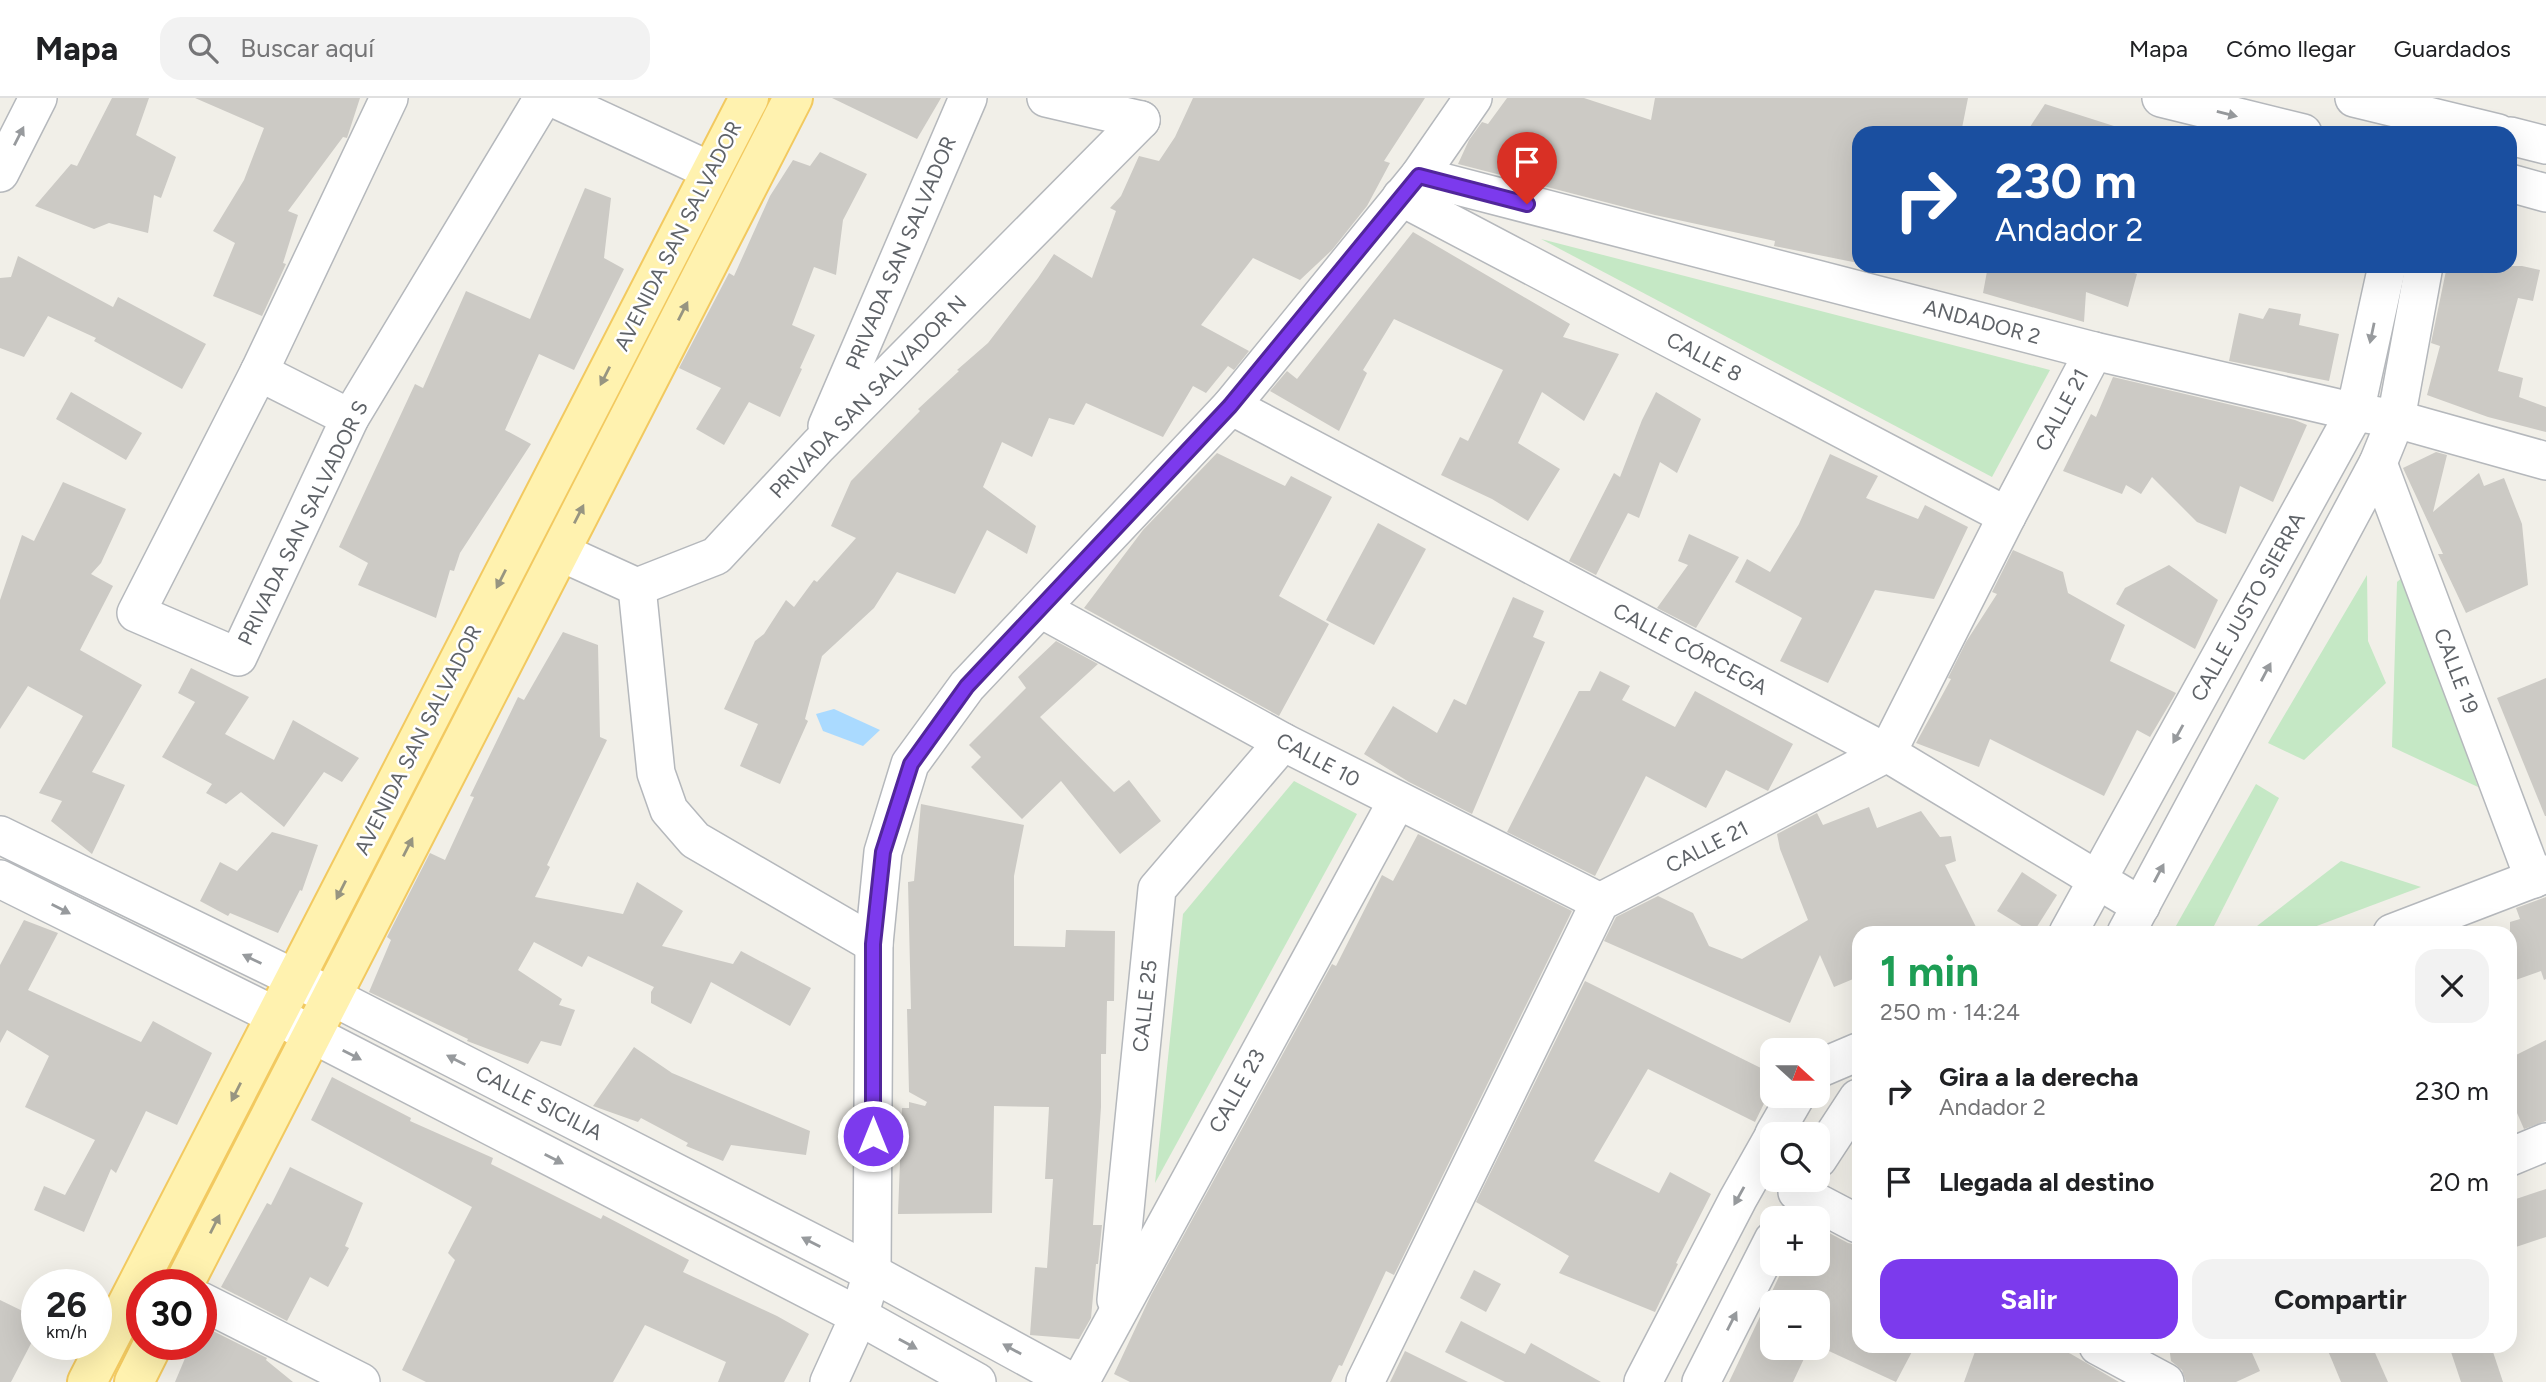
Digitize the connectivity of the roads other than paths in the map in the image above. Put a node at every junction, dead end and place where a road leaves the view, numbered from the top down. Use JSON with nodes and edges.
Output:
{"nodes":[{"id":1,"x":38,"y":98,"type":"edge"},
{"id":2,"x":389,"y":98,"type":"edge"},
{"id":3,"x":543,"y":98,"type":"edge"},
{"id":4,"x":553,"y":98,"type":"edge"},
{"id":5,"x":749,"y":98,"type":"edge"},
{"id":6,"x":793,"y":98,"type":"edge"},
{"id":7,"x":968,"y":98,"type":"edge"},
{"id":8,"x":1046,"y":98,"type":"edge"},
{"id":9,"x":1473,"y":98,"type":"edge"},
{"id":10,"x":2161,"y":98,"type":"edge"},
{"id":11,"x":2354,"y":98,"type":"edge"},
{"id":12,"x":2435,"y":116,"type":"edge"},
{"id":13,"x":2275,"y":126,"type":"edge"},
{"id":14,"x":2472,"y":126,"type":"edge"},
{"id":15,"x":2517,"y":138,"type":"edge"},
{"id":16,"x":2546,"y":145,"type":"edge"},
{"id":17,"x":711,"y":171,"type":"junction"},
{"id":18,"x":0,"y":173,"type":"edge"},
{"id":19,"x":2517,"y":186,"type":"edge"},
{"id":20,"x":1410,"y":187,"type":"junction"},
{"id":21,"x":2546,"y":192,"type":"edge"},
{"id":22,"x":2385,"y":273,"type":"edge"},
{"id":23,"x":2423,"y":273,"type":"edge"},
{"id":24,"x":2094,"y":351,"type":"junction"},
{"id":25,"x":259,"y":372,"type":"junction"},
{"id":26,"x":1230,"y":406,"type":"junction"},
{"id":27,"x":2355,"y":412,"type":"junction"},
{"id":28,"x":350,"y":418,"type":"junction"},
{"id":29,"x":2396,"y":419,"type":"junction"},
{"id":30,"x":818,"y":446,"type":"junction"},
{"id":31,"x":2546,"y":461,"type":"edge"},
{"id":32,"x":2378,"y":463,"type":"junction"},
{"id":33,"x":2007,"y":516,"type":"junction"},
{"id":34,"x":560,"y":552,"type":"junction"},
{"id":35,"x":637,"y":587,"type":"junction"},
{"id":36,"x":1041,"y":609,"type":"junction"},
{"id":37,"x":1283,"y":742,"type":"junction"},
{"id":38,"x":1887,"y":753,"type":"junction"},
{"id":39,"x":1396,"y":801,"type":"junction"},
{"id":40,"x":0,"y":835,"type":"edge"},
{"id":41,"x":2540,"y":876,"type":"edge"},
{"id":42,"x":0,"y":879,"type":"edge"},
{"id":43,"x":2098,"y":880,"type":"junction"},
{"id":44,"x":1600,"y":902,"type":"junction"},
{"id":45,"x":2134,"y":919,"type":"edge"},
{"id":46,"x":2072,"y":926,"type":"edge"},
{"id":47,"x":2410,"y":926,"type":"edge"},
{"id":48,"x":873,"y":944,"type":"junction"},
{"id":49,"x":294,"y":980,"type":"junction"},
{"id":50,"x":331,"y":996,"type":"junction"},
{"id":51,"x":275,"y":1017,"type":"junction"},
{"id":52,"x":312,"y":1034,"type":"junction"},
{"id":53,"x":1852,"y":1055,"type":"edge"},
{"id":54,"x":1830,"y":1064,"type":"edge"},
{"id":55,"x":1852,"y":1107,"type":"edge"},
{"id":56,"x":1830,"y":1141,"type":"edge"},
{"id":57,"x":2546,"y":1142,"type":"edge"},
{"id":58,"x":2517,"y":1154,"type":"edge"},
{"id":59,"x":1760,"y":1160,"type":"edge"},
{"id":60,"x":1795,"y":1197,"type":"edge"},
{"id":61,"x":1852,"y":1221,"type":"edge"},
{"id":62,"x":1760,"y":1266,"type":"edge"},
{"id":63,"x":192,"y":1269,"type":"edge"},
{"id":64,"x":872,"y":1273,"type":"junction"},
{"id":65,"x":217,"y":1309,"type":"edge"},
{"id":66,"x":1115,"y":1315,"type":"junction"},
{"id":67,"x":859,"y":1316,"type":"junction"},
{"id":68,"x":2111,"y":1353,"type":"edge"},
{"id":69,"x":145,"y":1360,"type":"edge"},
{"id":70,"x":87,"y":1382,"type":"edge"},
{"id":71,"x":134,"y":1382,"type":"edge"},
{"id":72,"x":361,"y":1382,"type":"edge"},
{"id":73,"x":829,"y":1382,"type":"edge"},
{"id":74,"x":976,"y":1382,"type":"edge"},
{"id":75,"x":1072,"y":1382,"type":"edge"},
{"id":76,"x":1080,"y":1382,"type":"edge"},
{"id":77,"x":1364,"y":1382,"type":"edge"},
{"id":78,"x":1643,"y":1382,"type":"edge"},
{"id":79,"x":1701,"y":1382,"type":"edge"},
{"id":80,"x":2165,"y":1382,"type":"edge"}],
"edges":[{"from":18,"to":1,"type":"street","one_way":true},
{"from":2,"to":25,"type":"street"},
{"from":3,"to":28,"type":"street","name":"PRIVADA SAN SALVADOR S"},
{"from":4,"to":17,"type":"street"},
{"from":5,"to":17,"type":"main road","name":"AVENIDA SAN SALVADOR"},
{"from":34,"to":6,"type":"main road","name":"AVENIDA SAN SALVADOR","one_way":true},
{"from":7,"to":30,"type":"street","name":"PRIVADA SAN SALVADOR"},
{"from":8,"to":30,"type":"street","name":"PRIVADA SAN SALVADOR N"},
{"from":9,"to":20,"type":"street"},
{"from":10,"to":13,"type":"street","one_way":true},
{"from":11,"to":12,"type":"street"},
{"from":12,"to":14,"type":"street"},
{"from":15,"to":16,"type":"street"},
{"from":17,"to":49,"type":"main road","name":"AVENIDA SAN SALVADOR","one_way":true},
{"from":19,"to":21,"type":"street"},
{"from":20,"to":24,"type":"street","name":"ANDADOR 2"},
{"from":20,"to":26,"type":"street"},
{"from":20,"to":33,"type":"street","name":"CALLE 8"},
{"from":22,"to":27,"type":"street","name":"CALLE JUSTO SIERRA","one_way":true},
{"from":23,"to":29,"type":"street"},
{"from":24,"to":27,"type":"street","name":"ANDADOR 2"},
{"from":24,"to":33,"type":"street","name":"CALLE 21"},
{"from":25,"to":28,"type":"street"},
{"from":25,"to":28,"type":"street","name":"PRIVADA SAN SALVADOR S"},
{"from":26,"to":36,"type":"street"},
{"from":26,"to":38,"type":"street","name":"CALLE CÓRCEGA"},
{"from":27,"to":29,"type":"street","name":"ANDADOR 2"},
{"from":27,"to":43,"type":"street","name":"CALLE JUSTO SIERRA","one_way":true},
{"from":29,"to":31,"type":"street","name":"ANDADOR 2"},
{"from":29,"to":32,"type":"street"},
{"from":30,"to":35,"type":"street","name":"PRIVADA SAN SALVADOR N"},
{"from":32,"to":41,"type":"street","name":"CALLE 19"},
{"from":45,"to":32,"type":"street","one_way":true},
{"from":33,"to":38,"type":"street","name":"CALLE 21"},
{"from":34,"to":35,"type":"street"},
{"from":50,"to":34,"type":"main road","name":"AVENIDA SAN SALVADOR","one_way":true},
{"from":35,"to":48,"type":"street"},
{"from":36,"to":37,"type":"street","name":"CALLE 10"},
{"from":36,"to":48,"type":"street"},
{"from":37,"to":39,"type":"street","name":"CALLE 10"},
{"from":37,"to":66,"type":"street","name":"CALLE 25"},
{"from":38,"to":43,"type":"street","name":"CALLE CÓRCEGA"},
{"from":38,"to":44,"type":"street","name":"CALLE 21"},
{"from":39,"to":44,"type":"street","name":"CALLE 10"},
{"from":39,"to":66,"type":"street","name":"CALLE 23"},
{"from":49,"to":40,"type":"street","name":"CALLE SICILIA","one_way":true},
{"from":41,"to":47,"type":"street"},
{"from":42,"to":51,"type":"street","name":"CALLE SICILIA","one_way":true},
{"from":43,"to":45,"type":"street","name":"CALLE CÓRCEGA"},
{"from":43,"to":46,"type":"street","name":"CALLE JUSTO SIERRA"},
{"from":44,"to":77,"type":"street"},
{"from":48,"to":64,"type":"street"},
{"from":49,"to":50,"type":"street","name":"CALLE SICILIA"},
{"from":49,"to":51,"type":"main road","name":"AVENIDA SAN SALVADOR"},
{"from":50,"to":52,"type":"main road","name":"AVENIDA SAN SALVADOR"},
{"from":64,"to":50,"type":"street","name":"CALLE SICILIA","one_way":true},
{"from":51,"to":52,"type":"street","name":"CALLE SICILIA"},
{"from":51,"to":70,"type":"main road","name":"AVENIDA SAN SALVADOR","one_way":true},
{"from":63,"to":52,"type":"main road","name":"AVENIDA SAN SALVADOR","one_way":true},
{"from":52,"to":67,"type":"street","name":"CALLE SICILIA","one_way":true},
{"from":53,"to":54,"type":"street"},
{"from":55,"to":56,"type":"street"},
{"from":57,"to":58,"type":"street"},
{"from":59,"to":78,"type":"street","one_way":true},
{"from":60,"to":61,"type":"street"},
{"from":79,"to":62,"type":"street","one_way":true},
{"from":64,"to":67,"type":"street"},
{"from":75,"to":64,"type":"street","name":"CALLE SICILIA","one_way":true},
{"from":65,"to":72,"type":"street"},
{"from":66,"to":76,"type":"street","name":"CALLE 23"},
{"from":67,"to":73,"type":"street"},
{"from":67,"to":74,"type":"street","name":"CALLE SICILIA","one_way":true},
{"from":68,"to":80,"type":"street"},
{"from":69,"to":71,"type":"main road"}]}
